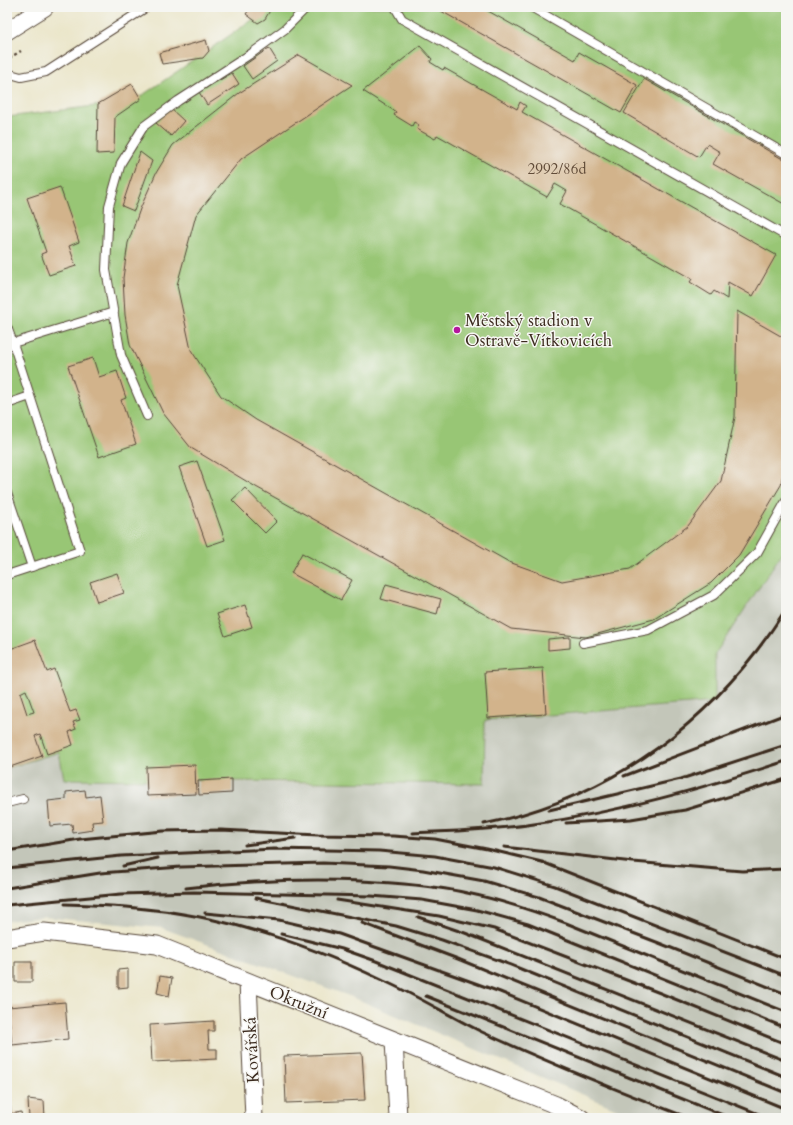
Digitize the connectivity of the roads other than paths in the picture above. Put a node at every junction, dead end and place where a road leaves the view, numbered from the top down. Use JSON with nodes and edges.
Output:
{"nodes":[{"id":1,"x":45,"y":7,"type":"edge"},
{"id":2,"x":147,"y":7,"type":"edge"},
{"id":3,"x":307,"y":7,"type":"edge"},
{"id":4,"x":395,"y":7,"type":"edge"},
{"id":5,"x":531,"y":7,"type":"edge"},
{"id":6,"x":7,"y":31,"type":"edge"},
{"id":7,"x":7,"y":73,"type":"edge"},
{"id":8,"x":786,"y":154,"type":"edge"},
{"id":9,"x":786,"y":236,"type":"edge"},
{"id":10,"x":114,"y":312,"type":"junction"},
{"id":11,"x":7,"y":327,"type":"edge"},
{"id":12,"x":13,"y":343,"type":"junction"},
{"id":13,"x":30,"y":396,"type":"junction"},
{"id":14,"x":7,"y":404,"type":"edge"},
{"id":15,"x":147,"y":416,"type":"dead end"},
{"id":16,"x":7,"y":493,"type":"edge"},
{"id":17,"x":786,"y":501,"type":"edge"},
{"id":18,"x":32,"y":567,"type":"junction"},
{"id":19,"x":7,"y":575,"type":"edge"},
{"id":20,"x":583,"y":643,"type":"dead end"},
{"id":21,"x":23,"y":799,"type":"dead end"},
{"id":22,"x":7,"y":803,"type":"edge"},
{"id":23,"x":7,"y":938,"type":"edge"},
{"id":24,"x":248,"y":982,"type":"junction"},
{"id":25,"x":394,"y":1040,"type":"junction"},
{"id":26,"x":556,"y":1112,"type":"edge"},
{"id":27,"x":254,"y":1118,"type":"edge"},
{"id":28,"x":398,"y":1118,"type":"edge"},
{"id":29,"x":581,"y":1118,"type":"edge"}],
"edges":[{"from":1,"to":6,"type":"street"},
{"from":2,"to":7,"type":"lane"},
{"from":3,"to":10,"type":"lane"},
{"from":4,"to":9,"type":"lane"},
{"from":5,"to":8,"type":"lane"},
{"from":10,"to":12,"type":"lane"},
{"from":10,"to":15,"type":"lane"},
{"from":11,"to":12,"type":"lane"},
{"from":12,"to":13,"type":"lane"},
{"from":13,"to":14,"type":"lane"},
{"from":13,"to":18,"type":"lane"},
{"from":16,"to":18,"type":"lane"},
{"from":17,"to":20,"type":"lane"},
{"from":18,"to":19,"type":"lane"},
{"from":21,"to":22,"type":"lane"},
{"from":23,"to":24,"type":"street","name":"Okružní"},
{"from":24,"to":25,"type":"street","name":"Okružní"},
{"from":24,"to":27,"type":"street","name":"Kovářská"},
{"from":25,"to":26,"type":"street","name":"Okružní"},
{"from":25,"to":28,"type":"street"},
{"from":26,"to":29,"type":"street","name":"Okružní"}]}
